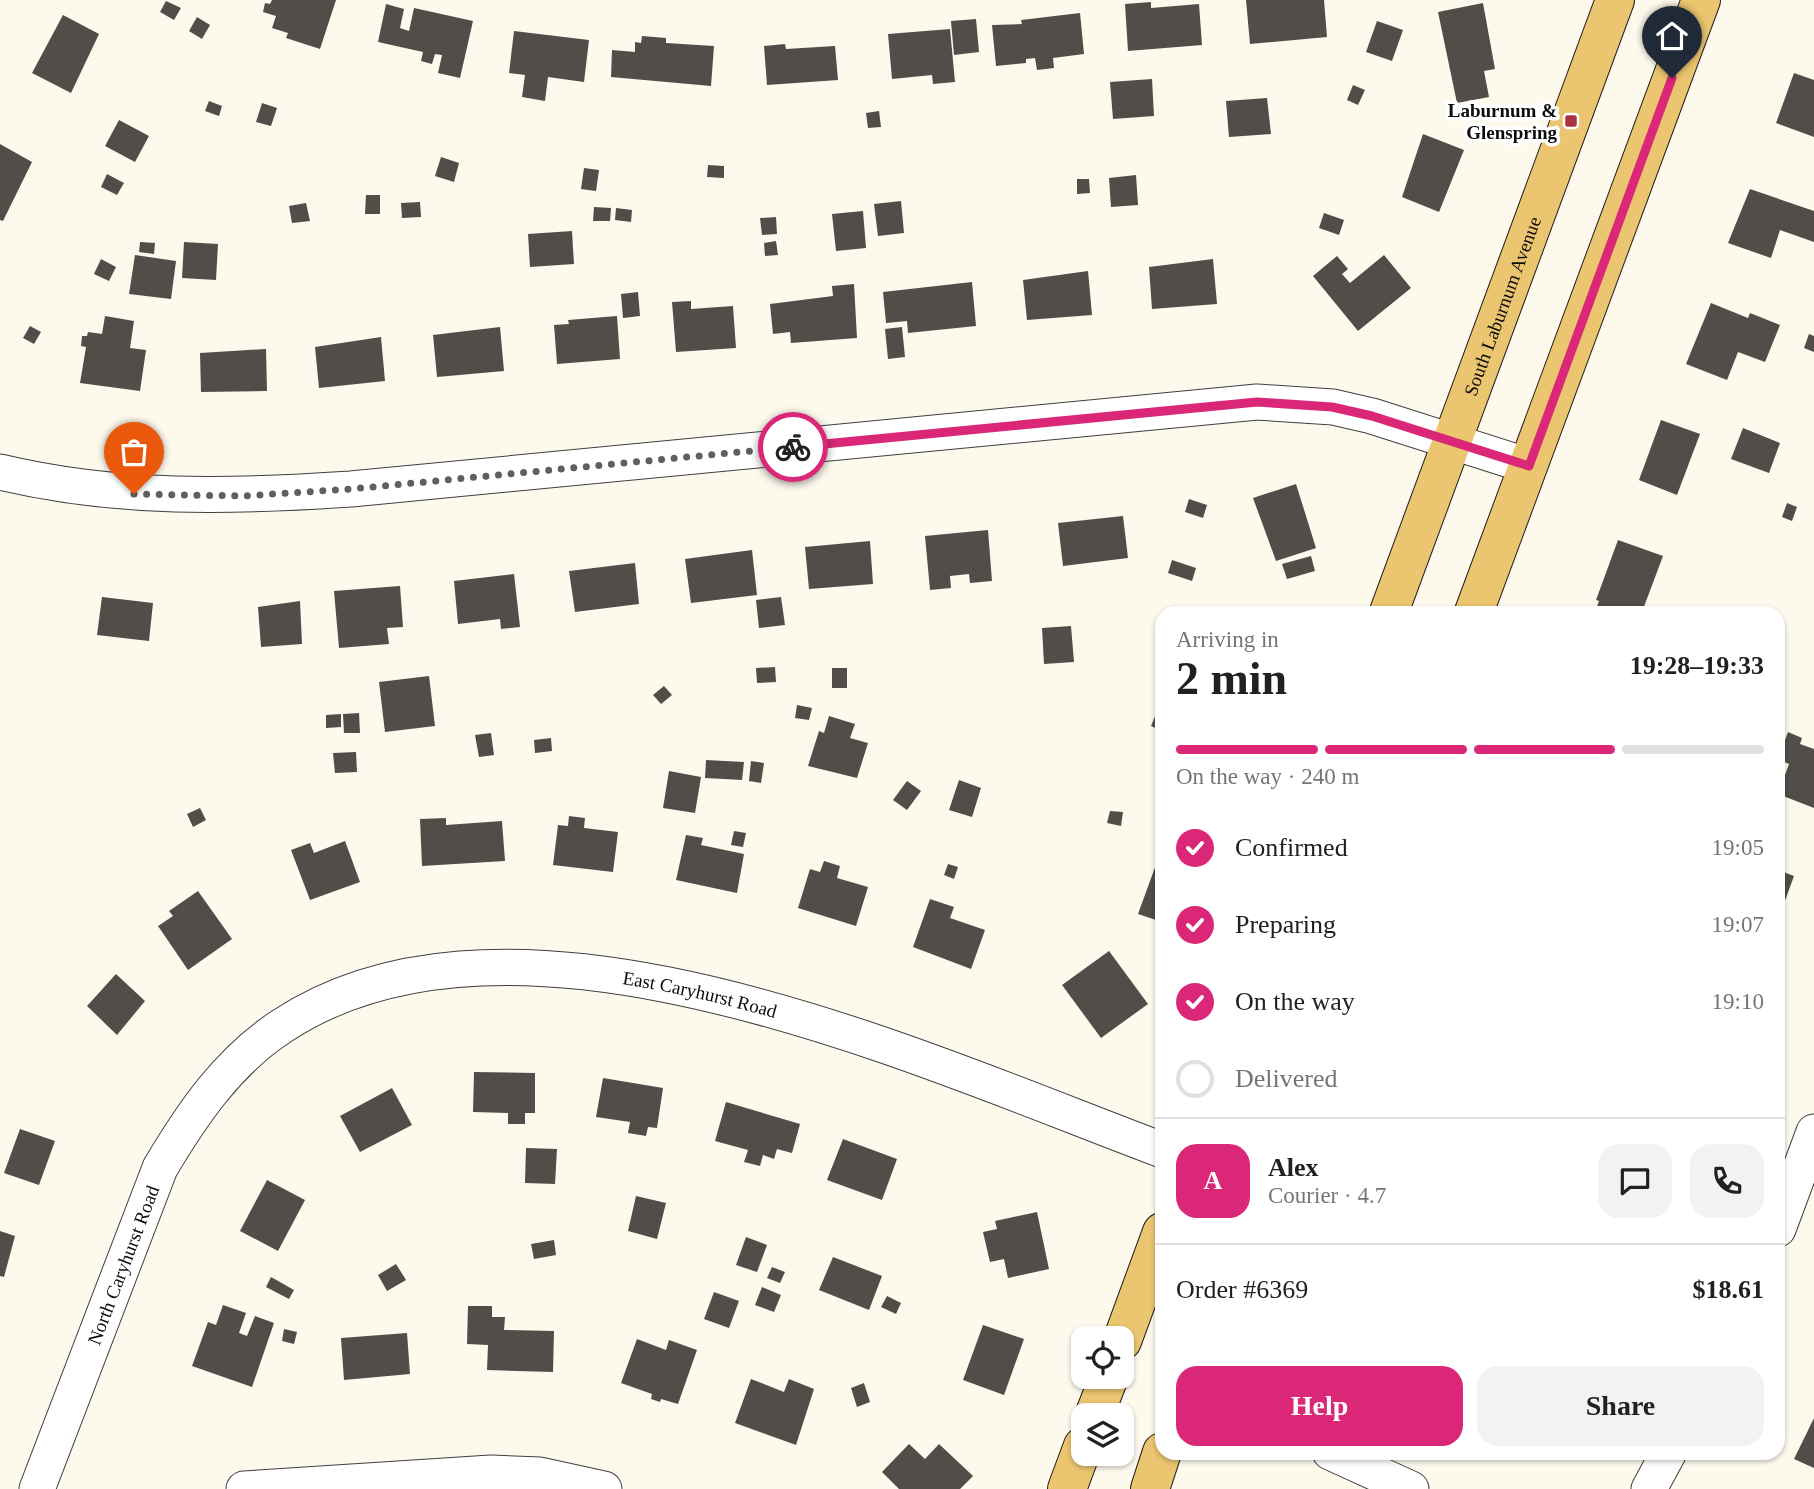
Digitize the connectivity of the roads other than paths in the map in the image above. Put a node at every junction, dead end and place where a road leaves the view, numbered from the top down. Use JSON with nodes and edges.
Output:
{"nodes":[{"id":1,"x":1615,"y":0,"type":"edge"},
{"id":2,"x":1701,"y":0,"type":"edge"},
{"id":3,"x":1452,"y":442,"type":"junction"},
{"id":4,"x":1529,"y":466,"type":"junction"},
{"id":5,"x":0,"y":472,"type":"edge"},
{"id":6,"x":1391,"y":606,"type":"edge"},
{"id":7,"x":1476,"y":606,"type":"edge"},
{"id":8,"x":240,"y":1061,"type":"joint"},
{"id":9,"x":1814,"y":1132,"type":"edge"},
{"id":10,"x":1155,"y":1147,"type":"edge"},
{"id":11,"x":1785,"y":1210,"type":"edge"},
{"id":12,"x":1155,"y":1251,"type":"edge"},
{"id":13,"x":1128,"y":1326,"type":"edge"},
{"id":14,"x":1160,"y":1460,"type":"edge"},
{"id":15,"x":1348,"y":1460,"type":"edge"},
{"id":16,"x":1665,"y":1460,"type":"edge"},
{"id":17,"x":1076,"y":1466,"type":"edge"},
{"id":18,"x":37,"y":1489,"type":"edge"},
{"id":19,"x":244,"y":1489,"type":"edge"},
{"id":20,"x":604,"y":1489,"type":"edge"},
{"id":21,"x":1067,"y":1489,"type":"edge"},
{"id":22,"x":1150,"y":1489,"type":"edge"},
{"id":23,"x":1411,"y":1489,"type":"edge"},
{"id":24,"x":1649,"y":1489,"type":"edge"}],
"edges":[{"from":1,"to":3,"type":"main road","name":"South Laburnum Avenue"},
{"from":2,"to":4,"type":"main road"},
{"from":3,"to":4,"type":"street"},
{"from":3,"to":5,"type":"street"},
{"from":3,"to":6,"type":"main road","name":"South Laburnum Avenue"},
{"from":4,"to":7,"type":"main road"},
{"from":8,"to":10,"type":"street","name":"East Caryhurst Road"},
{"from":8,"to":18,"type":"street","name":"North Caryhurst Road"},
{"from":9,"to":11,"type":"street"},
{"from":12,"to":13,"type":"main road"},
{"from":14,"to":22,"type":"main road"},
{"from":15,"to":23,"type":"street"},
{"from":16,"to":24,"type":"street"},
{"from":17,"to":21,"type":"main road"},
{"from":19,"to":20,"type":"street"}]}
